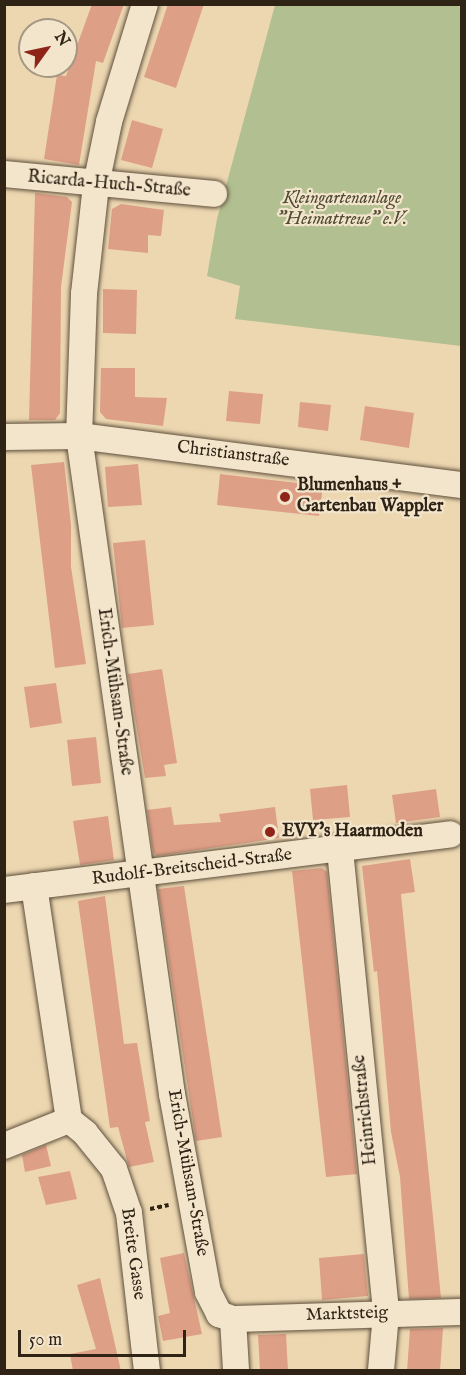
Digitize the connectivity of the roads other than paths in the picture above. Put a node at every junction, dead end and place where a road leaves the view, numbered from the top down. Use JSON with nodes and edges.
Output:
{"nodes":[{"id":1,"x":145,"y":4,"type":"edge"},
{"id":2,"x":4,"y":174,"type":"edge"},
{"id":3,"x":96,"y":185,"type":"junction"},
{"id":4,"x":214,"y":194,"type":"dead end"},
{"id":5,"x":80,"y":436,"type":"junction"},
{"id":6,"x":4,"y":437,"type":"edge"},
{"id":7,"x":462,"y":485,"type":"edge"},
{"id":8,"x":452,"y":834,"type":"dead end"},
{"id":9,"x":340,"y":850,"type":"junction"},
{"id":10,"x":139,"y":875,"type":"junction"},
{"id":11,"x":34,"y":886,"type":"junction"},
{"id":12,"x":4,"y":890,"type":"edge"},
{"id":13,"x":69,"y":1120,"type":"junction"},
{"id":14,"x":4,"y":1146,"type":"edge"},
{"id":15,"x":462,"y":1312,"type":"edge"},
{"id":16,"x":386,"y":1314,"type":"junction"},
{"id":17,"x":233,"y":1319,"type":"junction"},
{"id":18,"x":147,"y":1371,"type":"edge"},
{"id":19,"x":236,"y":1371,"type":"edge"},
{"id":20,"x":381,"y":1371,"type":"edge"}],
"edges":[{"from":1,"to":3,"type":"street","name":"Erich-Mühsam-Straße"},
{"from":2,"to":3,"type":"street","name":"Ricarda-Huch-Straße"},
{"from":3,"to":4,"type":"street","name":"Ricarda-Huch-Straße"},
{"from":3,"to":5,"type":"street","name":"Erich-Mühsam-Straße"},
{"from":5,"to":6,"type":"street","name":"Christianstraße"},
{"from":5,"to":7,"type":"street","name":"Christianstraße"},
{"from":5,"to":10,"type":"street","name":"Erich-Mühsam-Straße"},
{"from":8,"to":9,"type":"street","name":"Rudolf-Breitscheid-Straße"},
{"from":9,"to":10,"type":"street","name":"Rudolf-Breitscheid-Straße"},
{"from":9,"to":16,"type":"street","name":"Heinrichstraße"},
{"from":10,"to":11,"type":"street","name":"Rudolf-Breitscheid-Straße"},
{"from":10,"to":17,"type":"street","name":"Erich-Mühsam-Straße"},
{"from":11,"to":12,"type":"street","name":"Rudolf-Breitscheid-Straße"},
{"from":11,"to":13,"type":"street"},
{"from":13,"to":14,"type":"street"},
{"from":13,"to":18,"type":"street","name":"Breite Gasse"},
{"from":15,"to":16,"type":"street","name":"Marktsteig"},
{"from":16,"to":17,"type":"street","name":"Marktsteig"},
{"from":16,"to":20,"type":"street","name":"Heinrichstraße"},
{"from":17,"to":19,"type":"street"}]}
